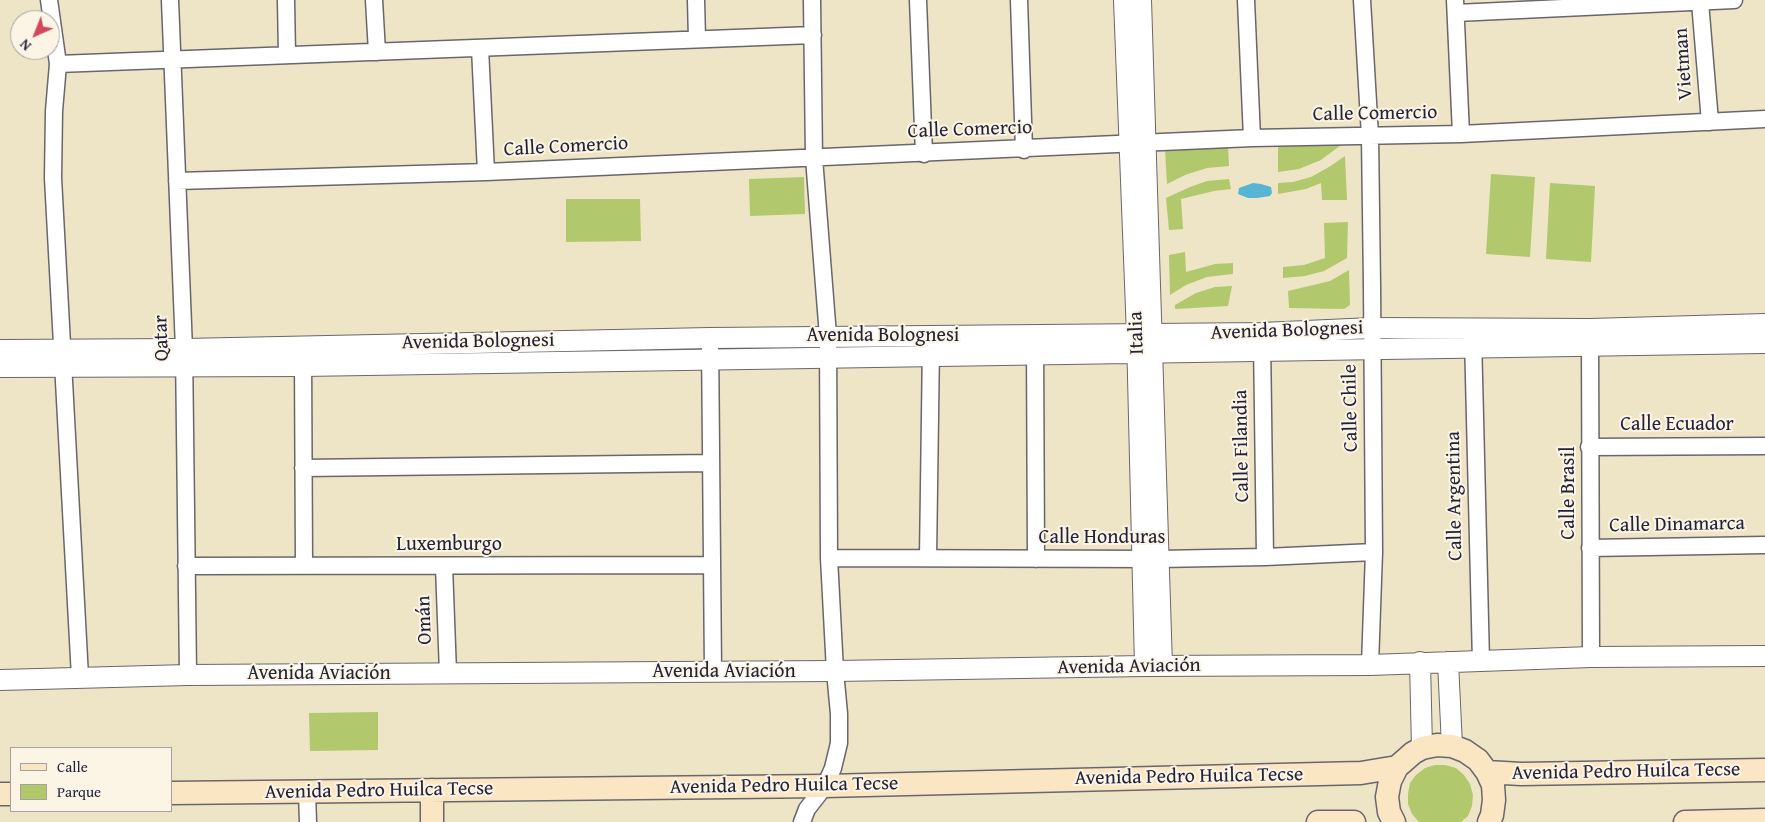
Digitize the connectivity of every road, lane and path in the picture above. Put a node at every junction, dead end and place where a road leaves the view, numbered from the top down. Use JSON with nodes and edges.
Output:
{"nodes":[{"id":1,"x":49,"y":0,"type":"edge"},
{"id":2,"x":170,"y":0,"type":"edge"},
{"id":3,"x":286,"y":0,"type":"edge"},
{"id":4,"x":374,"y":0,"type":"edge"},
{"id":5,"x":696,"y":0,"type":"edge"},
{"id":6,"x":812,"y":0,"type":"edge"},
{"id":7,"x":918,"y":0,"type":"edge"},
{"id":8,"x":1019,"y":0,"type":"edge"},
{"id":9,"x":1124,"y":0,"type":"edge"},
{"id":10,"x":1141,"y":0,"type":"edge"},
{"id":11,"x":1246,"y":0,"type":"edge"},
{"id":12,"x":1362,"y":0,"type":"edge"},
{"id":13,"x":1734,"y":0,"type":"edge"},
{"id":14,"x":1700,"y":2,"type":"junction"},
{"id":15,"x":1573,"y":4,"type":"edge"},
{"id":16,"x":1455,"y":6,"type":"edge"},
{"id":17,"x":813,"y":35,"type":"junction"},
{"id":18,"x":697,"y":40,"type":"junction"},
{"id":19,"x":480,"y":48,"type":"junction"},
{"id":20,"x":377,"y":52,"type":"junction"},
{"id":21,"x":288,"y":55,"type":"junction"},
{"id":22,"x":172,"y":60,"type":"junction"},
{"id":23,"x":58,"y":64,"type":"junction"},
{"id":24,"x":1765,"y":120,"type":"edge"},
{"id":25,"x":1710,"y":122,"type":"junction"},
{"id":26,"x":1461,"y":134,"type":"junction"},
{"id":27,"x":1370,"y":136,"type":"junction"},
{"id":28,"x":1252,"y":138,"type":"junction"},
{"id":29,"x":1138,"y":144,"type":"junction"},
{"id":30,"x":1024,"y":150,"type":"junction"},
{"id":31,"x":924,"y":154,"type":"junction"},
{"id":32,"x":814,"y":158,"type":"junction"},
{"id":33,"x":486,"y":172,"type":"junction"},
{"id":34,"x":177,"y":181,"type":"junction"},
{"id":35,"x":1765,"y":324,"type":"edge"},
{"id":36,"x":1372,"y":328,"type":"junction"},
{"id":37,"x":931,"y":335,"type":"junction"},
{"id":38,"x":828,"y":336,"type":"junction"},
{"id":39,"x":710,"y":338,"type":"junction"},
{"id":40,"x":1590,"y":338,"type":"junction"},
{"id":41,"x":1473,"y":339,"type":"junction"},
{"id":42,"x":1262,"y":342,"type":"junction"},
{"id":43,"x":1765,"y":343,"type":"edge"},
{"id":44,"x":1145,"y":344,"type":"junction"},
{"id":45,"x":1035,"y":345,"type":"junction"},
{"id":46,"x":302,"y":346,"type":"junction"},
{"id":47,"x":1371,"y":349,"type":"junction"},
{"id":48,"x":0,"y":350,"type":"edge"},
{"id":49,"x":930,"y":356,"type":"junction"},
{"id":50,"x":184,"y":358,"type":"junction"},
{"id":51,"x":828,"y":358,"type":"junction"},
{"id":52,"x":63,"y":359,"type":"junction"},
{"id":53,"x":710,"y":360,"type":"junction"},
{"id":54,"x":303,"y":366,"type":"junction"},
{"id":55,"x":0,"y":368,"type":"edge"},
{"id":56,"x":1765,"y":446,"type":"edge"},
{"id":57,"x":1589,"y":447,"type":"junction"},
{"id":58,"x":711,"y":463,"type":"junction"},
{"id":59,"x":304,"y":468,"type":"junction"},
{"id":60,"x":1765,"y":545,"type":"edge"},
{"id":61,"x":1590,"y":548,"type":"junction"},
{"id":62,"x":1374,"y":552,"type":"junction"},
{"id":63,"x":1265,"y":557,"type":"junction"},
{"id":64,"x":829,"y":558,"type":"junction"},
{"id":65,"x":928,"y":558,"type":"junction"},
{"id":66,"x":1036,"y":559,"type":"junction"},
{"id":67,"x":1150,"y":559,"type":"junction"},
{"id":68,"x":712,"y":565,"type":"junction"},
{"id":69,"x":186,"y":566,"type":"junction"},
{"id":70,"x":304,"y":566,"type":"junction"},
{"id":71,"x":444,"y":566,"type":"junction"},
{"id":72,"x":1765,"y":656,"type":"edge"},
{"id":73,"x":1591,"y":657,"type":"junction"},
{"id":74,"x":1420,"y":662,"type":"junction"},
{"id":75,"x":1448,"y":662,"type":"junction"},
{"id":76,"x":1481,"y":662,"type":"junction"},
{"id":77,"x":1370,"y":665,"type":"junction"},
{"id":78,"x":1153,"y":666,"type":"junction"},
{"id":79,"x":835,"y":671,"type":"junction"},
{"id":80,"x":713,"y":672,"type":"junction"},
{"id":81,"x":448,"y":673,"type":"junction"},
{"id":82,"x":188,"y":675,"type":"junction"},
{"id":83,"x":80,"y":677,"type":"junction"},
{"id":84,"x":0,"y":680,"type":"edge"},
{"id":85,"x":1452,"y":746,"type":"junction"},
{"id":86,"x":1422,"y":748,"type":"junction"},
{"id":87,"x":1397,"y":767,"type":"junction"},
{"id":88,"x":1765,"y":770,"type":"edge"},
{"id":89,"x":1487,"y":772,"type":"junction"},
{"id":90,"x":825,"y":786,"type":"junction"},
{"id":91,"x":432,"y":790,"type":"junction"},
{"id":92,"x":307,"y":792,"type":"junction"},
{"id":93,"x":172,"y":793,"type":"edge"},
{"id":94,"x":1765,"y":820,"type":"edge"},
{"id":95,"x":308,"y":822,"type":"edge"},
{"id":96,"x":432,"y":822,"type":"edge"},
{"id":97,"x":802,"y":822,"type":"edge"},
{"id":98,"x":1318,"y":822,"type":"edge"},
{"id":99,"x":1354,"y":822,"type":"edge"},
{"id":100,"x":1394,"y":822,"type":"edge"},
{"id":101,"x":1488,"y":822,"type":"edge"},
{"id":102,"x":1685,"y":822,"type":"edge"}],
"edges":[{"from":1,"to":23,"type":"street"},
{"from":2,"to":22,"type":"street","name":"Qatar"},
{"from":3,"to":21,"type":"street"},
{"from":4,"to":20,"type":"street"},
{"from":5,"to":18,"type":"street"},
{"from":6,"to":17,"type":"street"},
{"from":7,"to":31,"type":"street"},
{"from":8,"to":30,"type":"street"},
{"from":9,"to":29,"type":"street","name":"Italia"},
{"from":10,"to":29,"type":"street"},
{"from":11,"to":28,"type":"street"},
{"from":12,"to":27,"type":"street","name":"Calle Chile"},
{"from":13,"to":14,"type":"street"},
{"from":14,"to":15,"type":"street"},
{"from":14,"to":25,"type":"street","name":"Vietman"},
{"from":15,"to":16,"type":"street"},
{"from":16,"to":26,"type":"street"},
{"from":17,"to":18,"type":"street"},
{"from":17,"to":32,"type":"street"},
{"from":18,"to":19,"type":"street"},
{"from":19,"to":20,"type":"street"},
{"from":19,"to":33,"type":"street"},
{"from":20,"to":21,"type":"street"},
{"from":21,"to":22,"type":"street"},
{"from":22,"to":23,"type":"street"},
{"from":22,"to":34,"type":"street","name":"Qatar"},
{"from":23,"to":52,"type":"street"},
{"from":24,"to":25,"type":"street","name":"Calle Comercio"},
{"from":25,"to":26,"type":"street","name":"Calle Comercio"},
{"from":26,"to":27,"type":"street","name":"Calle Comercio"},
{"from":27,"to":28,"type":"street","name":"Calle Comercio"},
{"from":27,"to":36,"type":"street","name":"Calle Chile"},
{"from":28,"to":29,"type":"street","name":"Calle Comercio"},
{"from":29,"to":30,"type":"street","name":"Calle Comercio"},
{"from":29,"to":44,"type":"street","name":"Italia"},
{"from":30,"to":31,"type":"street","name":"Calle Comercio"},
{"from":31,"to":32,"type":"street","name":"Calle Comercio"},
{"from":32,"to":33,"type":"street","name":"Calle Comercio"},
{"from":32,"to":38,"type":"street"},
{"from":33,"to":34,"type":"street","name":"Calle Comercio"},
{"from":34,"to":50,"type":"street","name":"Qatar"},
{"from":35,"to":40,"type":"street","name":"Avenida Bolognesi"},
{"from":36,"to":41,"type":"street","name":"Avenida Bolognesi"},
{"from":36,"to":42,"type":"street","name":"Avenida Bolognesi"},
{"from":36,"to":47,"type":"street","name":"Calle Chile"},
{"from":37,"to":38,"type":"street","name":"Avenida Bolognesi"},
{"from":37,"to":45,"type":"street","name":"Avenida Bolognesi"},
{"from":37,"to":49,"type":"street"},
{"from":38,"to":39,"type":"street","name":"Avenida Bolognesi"},
{"from":38,"to":51,"type":"street"},
{"from":39,"to":46,"type":"street","name":"Avenida Bolognesi"},
{"from":39,"to":53,"type":"street"},
{"from":40,"to":41,"type":"street","name":"Avenida Bolognesi"},
{"from":40,"to":43,"type":"street","name":"Avenida Bolognesi"},
{"from":40,"to":57,"type":"street","name":"Calle Brasil"},
{"from":41,"to":47,"type":"street","name":"Avenida Bolognesi"},
{"from":41,"to":76,"type":"street","name":"Calle Argentina"},
{"from":42,"to":44,"type":"street","name":"Avenida Bolognesi"},
{"from":42,"to":47,"type":"street","name":"Avenida Bolognesi"},
{"from":42,"to":63,"type":"street","name":"Calle Filandia"},
{"from":44,"to":45,"type":"street","name":"Avenida Bolognesi"},
{"from":44,"to":67,"type":"street","name":"Italia"},
{"from":45,"to":49,"type":"street","name":"Avenida Bolognesi"},
{"from":45,"to":66,"type":"street"},
{"from":46,"to":50,"type":"street","name":"Avenida Bolognesi"},
{"from":46,"to":54,"type":"street"},
{"from":47,"to":62,"type":"street","name":"Calle Chile"},
{"from":48,"to":52,"type":"street","name":"Avenida Bolognesi"},
{"from":49,"to":51,"type":"street","name":"Avenida Bolognesi"},
{"from":49,"to":65,"type":"street"},
{"from":50,"to":52,"type":"street","name":"Avenida Bolognesi"},
{"from":50,"to":54,"type":"street","name":"Avenida Bolognesi"},
{"from":50,"to":69,"type":"street","name":"Qatar"},
{"from":51,"to":53,"type":"street","name":"Avenida Bolognesi"},
{"from":51,"to":64,"type":"street"},
{"from":52,"to":55,"type":"street","name":"Avenida Bolognesi"},
{"from":52,"to":83,"type":"street"},
{"from":53,"to":54,"type":"street","name":"Avenida Bolognesi"},
{"from":53,"to":58,"type":"street"},
{"from":54,"to":59,"type":"street"},
{"from":56,"to":57,"type":"street","name":"Calle Ecuador"},
{"from":57,"to":61,"type":"street","name":"Calle Brasil"},
{"from":58,"to":59,"type":"street"},
{"from":58,"to":68,"type":"street"},
{"from":59,"to":70,"type":"street"},
{"from":60,"to":61,"type":"street","name":"Calle Dinamarca"},
{"from":61,"to":73,"type":"street","name":"Calle Brasil"},
{"from":62,"to":63,"type":"street","name":"Calle Honduras"},
{"from":62,"to":77,"type":"street","name":"Calle Chile"},
{"from":63,"to":67,"type":"street","name":"Calle Honduras"},
{"from":64,"to":65,"type":"street","name":"Calle Honduras"},
{"from":64,"to":79,"type":"street"},
{"from":65,"to":66,"type":"street","name":"Calle Honduras"},
{"from":66,"to":67,"type":"street","name":"Calle Honduras"},
{"from":67,"to":78,"type":"street","name":"Italia"},
{"from":68,"to":71,"type":"street","name":"Luxemburgo"},
{"from":68,"to":80,"type":"street"},
{"from":69,"to":70,"type":"street","name":"Luxemburgo"},
{"from":69,"to":82,"type":"street","name":"Qatar"},
{"from":70,"to":71,"type":"street","name":"Luxemburgo"},
{"from":71,"to":81,"type":"street","name":"Omán"},
{"from":72,"to":73,"type":"street","name":"Avenida Aviación"},
{"from":73,"to":76,"type":"street","name":"Avenida Aviación"},
{"from":74,"to":75,"type":"street","name":"Avenida Aviación"},
{"from":74,"to":77,"type":"street","name":"Avenida Aviación"},
{"from":74,"to":86,"type":"street"},
{"from":75,"to":76,"type":"street","name":"Avenida Aviación"},
{"from":75,"to":85,"type":"street"},
{"from":77,"to":78,"type":"street","name":"Avenida Aviación"},
{"from":78,"to":79,"type":"street","name":"Avenida Aviación"},
{"from":79,"to":80,"type":"street","name":"Avenida Aviación"},
{"from":79,"to":90,"type":"street"},
{"from":80,"to":81,"type":"street","name":"Avenida Aviación"},
{"from":81,"to":82,"type":"street","name":"Avenida Aviación"},
{"from":82,"to":83,"type":"street","name":"Avenida Aviación"},
{"from":83,"to":84,"type":"street","name":"Avenida Aviación"},
{"from":85,"to":86,"type":"main road"},
{"from":85,"to":89,"type":"main road"},
{"from":86,"to":87,"type":"main road"},
{"from":87,"to":90,"type":"main road","name":"Avenida Pedro Huilca Tecse"},
{"from":87,"to":100,"type":"main road"},
{"from":88,"to":89,"type":"main road","name":"Avenida Pedro Huilca Tecse"},
{"from":89,"to":101,"type":"main road"},
{"from":90,"to":91,"type":"main road","name":"Avenida Pedro Huilca Tecse"},
{"from":90,"to":97,"type":"street"},
{"from":91,"to":92,"type":"main road","name":"Avenida Pedro Huilca Tecse"},
{"from":91,"to":96,"type":"main road"},
{"from":92,"to":93,"type":"main road","name":"Avenida Pedro Huilca Tecse"},
{"from":92,"to":95,"type":"street"},
{"from":94,"to":102,"type":"main road"},
{"from":98,"to":99,"type":"main road"}]}
